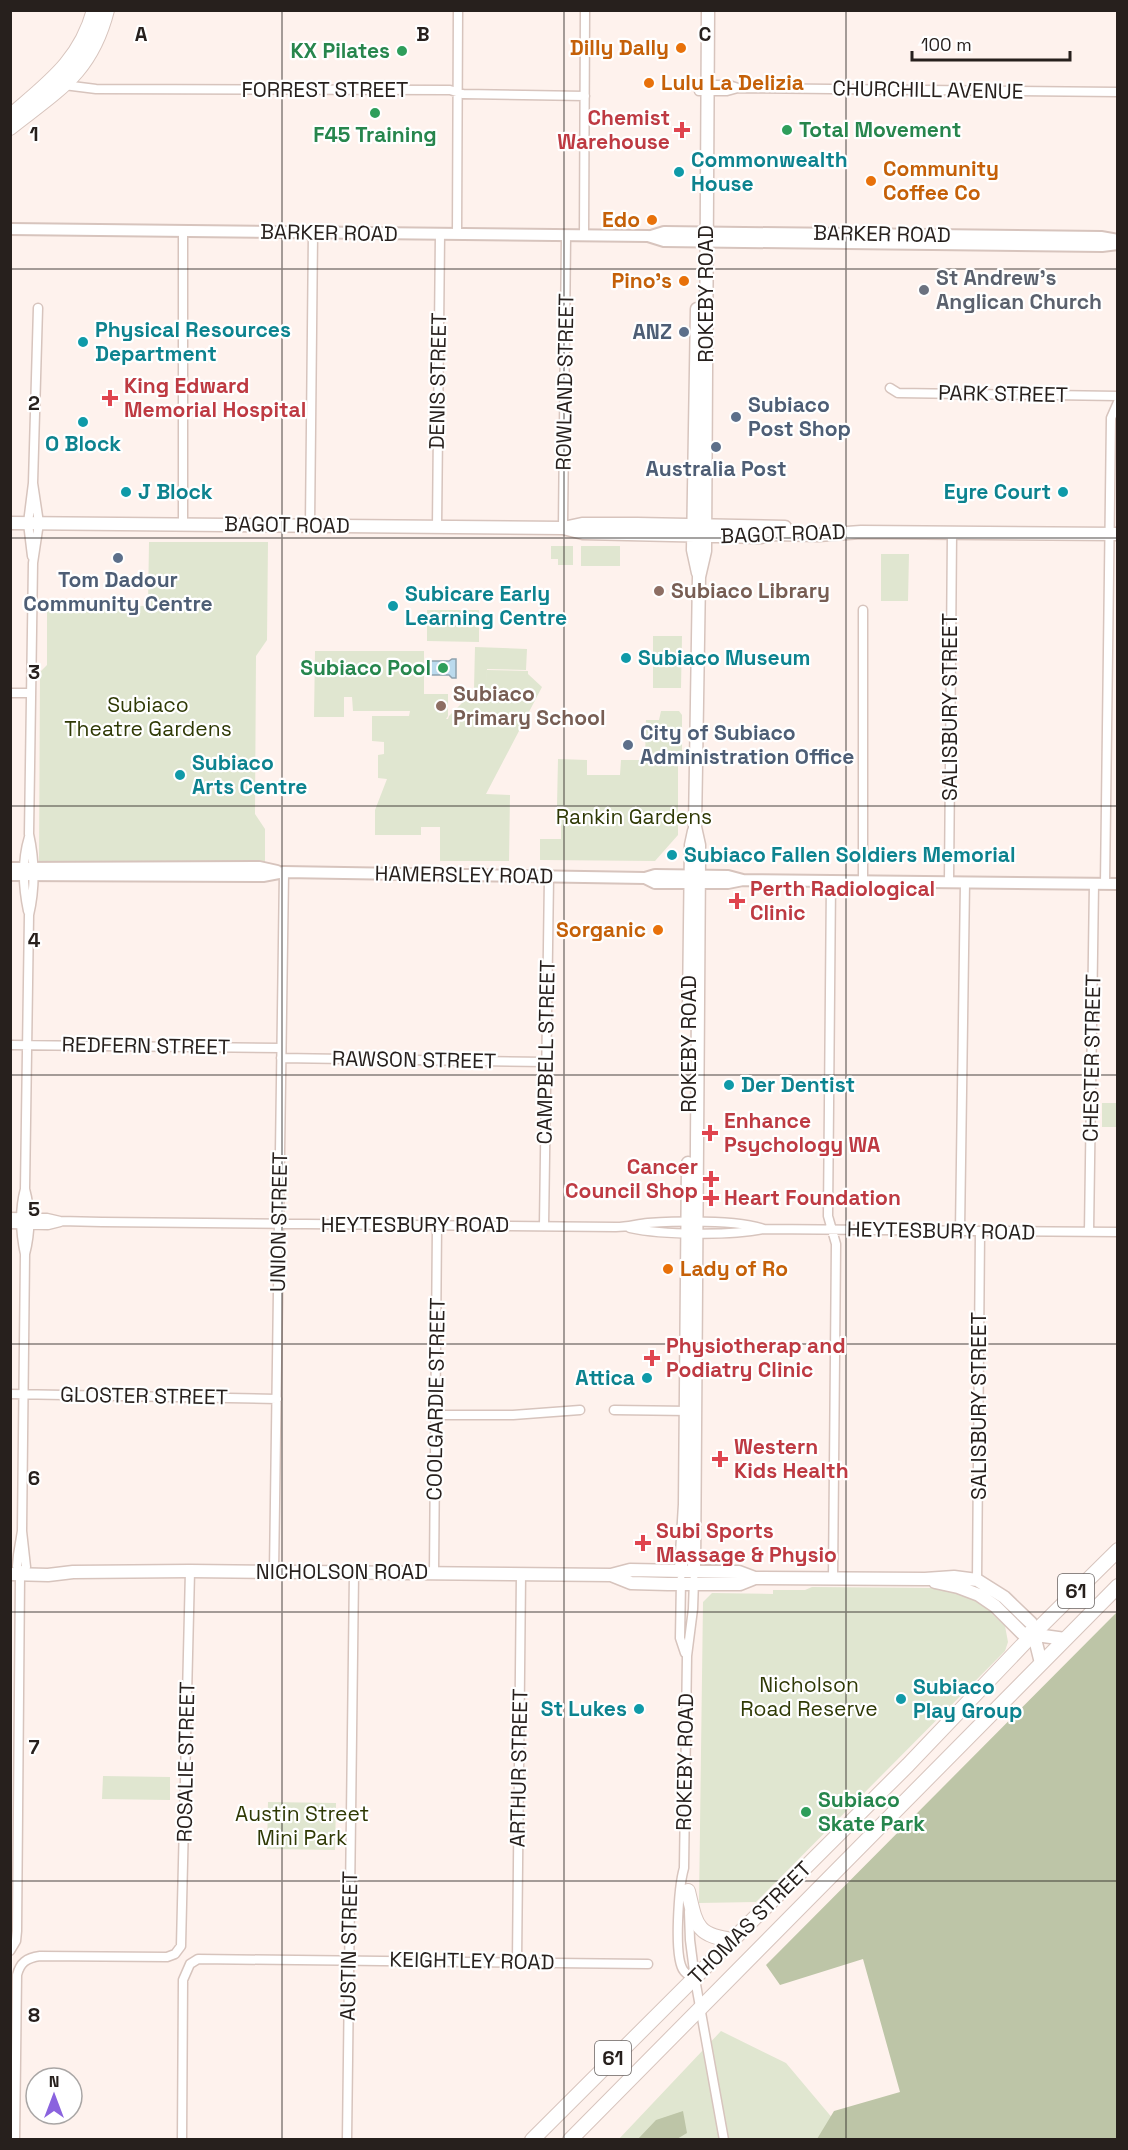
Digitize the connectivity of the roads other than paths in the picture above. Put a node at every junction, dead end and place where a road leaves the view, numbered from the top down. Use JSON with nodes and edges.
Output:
{"nodes":[{"id":1,"x":85,"y":10,"type":"edge"},
{"id":2,"x":94,"y":10,"type":"edge"},
{"id":3,"x":107,"y":10,"type":"edge"},
{"id":4,"x":458,"y":10,"type":"edge"},
{"id":5,"x":585,"y":10,"type":"edge"},
{"id":6,"x":700,"y":10,"type":"edge"},
{"id":7,"x":708,"y":10,"type":"edge"},
{"id":8,"x":83,"y":40,"type":"junction"},
{"id":9,"x":64,"y":85,"type":"junction"},
{"id":10,"x":704,"y":88,"type":"junction"},
{"id":11,"x":458,"y":92,"type":"junction"},
{"id":12,"x":1118,"y":92,"type":"edge"},
{"id":13,"x":585,"y":96,"type":"junction"},
{"id":14,"x":14,"y":121,"type":"edge"},
{"id":15,"x":10,"y":229,"type":"edge"},
{"id":16,"x":183,"y":231,"type":"junction"},
{"id":17,"x":314,"y":233,"type":"junction"},
{"id":18,"x":440,"y":234,"type":"junction"},
{"id":19,"x":457,"y":234,"type":"junction"},
{"id":20,"x":566,"y":236,"type":"junction"},
{"id":21,"x":584,"y":236,"type":"junction"},
{"id":22,"x":702,"y":237,"type":"junction"},
{"id":23,"x":1118,"y":242,"type":"edge"},
{"id":24,"x":38,"y":308,"type":"dead end"},
{"id":25,"x":890,"y":388,"type":"dead end"},
{"id":26,"x":1118,"y":396,"type":"edge"},
{"id":27,"x":1118,"y":402,"type":"edge"},
{"id":28,"x":10,"y":523,"type":"edge"},
{"id":29,"x":34,"y":523,"type":"junction"},
{"id":30,"x":183,"y":525,"type":"junction"},
{"id":31,"x":310,"y":525,"type":"junction"},
{"id":32,"x":437,"y":527,"type":"junction"},
{"id":33,"x":563,"y":528,"type":"junction"},
{"id":34,"x":699,"y":530,"type":"junction"},
{"id":35,"x":952,"y":532,"type":"junction"},
{"id":36,"x":1114,"y":534,"type":"edge"},
{"id":37,"x":863,"y":610,"type":"dead end"},
{"id":38,"x":10,"y":693,"type":"edge"},
{"id":39,"x":31,"y":693,"type":"junction"},
{"id":40,"x":10,"y":868,"type":"edge"},
{"id":41,"x":29,"y":871,"type":"junction"},
{"id":42,"x":284,"y":872,"type":"junction"},
{"id":43,"x":10,"y":875,"type":"edge"},
{"id":44,"x":549,"y":877,"type":"junction"},
{"id":45,"x":695,"y":879,"type":"junction"},
{"id":46,"x":831,"y":881,"type":"junction"},
{"id":47,"x":863,"y":882,"type":"junction"},
{"id":48,"x":949,"y":882,"type":"junction"},
{"id":49,"x":964,"y":882,"type":"junction"},
{"id":50,"x":1100,"y":884,"type":"junction"},
{"id":51,"x":1118,"y":884,"type":"edge"},
{"id":52,"x":10,"y":1045,"type":"edge"},
{"id":53,"x":27,"y":1045,"type":"junction"},
{"id":54,"x":281,"y":1048,"type":"junction"},
{"id":55,"x":281,"y":1058,"type":"junction"},
{"id":56,"x":546,"y":1062,"type":"junction"},
{"id":57,"x":22,"y":1220,"type":"edge"},
{"id":58,"x":10,"y":1224,"type":"edge"},
{"id":59,"x":279,"y":1224,"type":"junction"},
{"id":60,"x":437,"y":1226,"type":"junction"},
{"id":61,"x":544,"y":1226,"type":"junction"},
{"id":62,"x":691,"y":1227,"type":"junction"},
{"id":63,"x":832,"y":1229,"type":"junction"},
{"id":64,"x":960,"y":1231,"type":"junction"},
{"id":65,"x":980,"y":1231,"type":"junction"},
{"id":66,"x":1089,"y":1232,"type":"junction"},
{"id":67,"x":1118,"y":1232,"type":"edge"},
{"id":68,"x":10,"y":1394,"type":"edge"},
{"id":69,"x":23,"y":1394,"type":"junction"},
{"id":70,"x":277,"y":1399,"type":"junction"},
{"id":71,"x":580,"y":1410,"type":"dead end"},
{"id":72,"x":614,"y":1410,"type":"dead end"},
{"id":73,"x":689,"y":1411,"type":"junction"},
{"id":74,"x":435,"y":1415,"type":"junction"},
{"id":75,"x":1118,"y":1550,"type":"edge"},
{"id":76,"x":17,"y":1570,"type":"edge"},
{"id":77,"x":189,"y":1571,"type":"junction"},
{"id":78,"x":687,"y":1571,"type":"junction"},
{"id":79,"x":274,"y":1572,"type":"junction"},
{"id":80,"x":354,"y":1573,"type":"junction"},
{"id":81,"x":434,"y":1573,"type":"junction"},
{"id":82,"x":521,"y":1574,"type":"junction"},
{"id":83,"x":611,"y":1575,"type":"junction"},
{"id":84,"x":755,"y":1578,"type":"junction"},
{"id":85,"x":833,"y":1579,"type":"junction"},
{"id":86,"x":925,"y":1579,"type":"junction"},
{"id":87,"x":977,"y":1580,"type":"junction"},
{"id":88,"x":687,"y":1584,"type":"junction"},
{"id":89,"x":1118,"y":1586,"type":"edge"},
{"id":90,"x":1034,"y":1633,"type":"junction"},
{"id":91,"x":1065,"y":1639,"type":"junction"},
{"id":92,"x":1041,"y":1664,"type":"junction"},
{"id":93,"x":684,"y":1868,"type":"junction"},
{"id":94,"x":688,"y":1891,"type":"junction"},
{"id":95,"x":734,"y":1940,"type":"junction"},
{"id":96,"x":11,"y":1951,"type":"edge"},
{"id":97,"x":349,"y":1960,"type":"junction"},
{"id":98,"x":517,"y":1962,"type":"junction"},
{"id":99,"x":648,"y":1964,"type":"dead end"},
{"id":100,"x":695,"y":1979,"type":"junction"},
{"id":101,"x":700,"y":2006,"type":"junction"},
{"id":102,"x":15,"y":2139,"type":"edge"},
{"id":103,"x":182,"y":2139,"type":"edge"},
{"id":104,"x":347,"y":2139,"type":"edge"},
{"id":105,"x":532,"y":2139,"type":"edge"},
{"id":106,"x":570,"y":2139,"type":"edge"},
{"id":107,"x":724,"y":2139,"type":"edge"}],
"edges":[{"from":1,"to":8,"type":"main road"},
{"from":2,"to":8,"type":"main road"},
{"from":3,"to":9,"type":"main road"},
{"from":4,"to":11,"type":"street"},
{"from":5,"to":13,"type":"street"},
{"from":6,"to":10,"type":"main road","name":"ROKEBY ROAD"},
{"from":7,"to":10,"type":"main road","name":"ROKEBY ROAD"},
{"from":8,"to":14,"type":"main road"},
{"from":9,"to":11,"type":"street","name":"FORREST STREET"},
{"from":9,"to":14,"type":"main road"},
{"from":10,"to":12,"type":"street","name":"CHURCHILL AVENUE"},
{"from":10,"to":22,"type":"main road","name":"ROKEBY ROAD"},
{"from":11,"to":13,"type":"street","name":"FORREST STREET"},
{"from":11,"to":19,"type":"street"},
{"from":13,"to":21,"type":"street"},
{"from":15,"to":16,"type":"street","name":"BARKER ROAD"},
{"from":16,"to":17,"type":"street","name":"BARKER ROAD"},
{"from":16,"to":30,"type":"street"},
{"from":17,"to":18,"type":"street","name":"BARKER ROAD"},
{"from":17,"to":31,"type":"street"},
{"from":18,"to":19,"type":"street","name":"BARKER ROAD"},
{"from":18,"to":32,"type":"street","name":"DENIS STREET"},
{"from":19,"to":20,"type":"street","name":"BARKER ROAD"},
{"from":20,"to":21,"type":"street","name":"BARKER ROAD"},
{"from":20,"to":33,"type":"street","name":"ROWLAND STREET"},
{"from":21,"to":22,"type":"street","name":"BARKER ROAD"},
{"from":22,"to":23,"type":"street","name":"BARKER ROAD"},
{"from":22,"to":34,"type":"main road","name":"ROKEBY ROAD"},
{"from":24,"to":29,"type":"street"},
{"from":25,"to":26,"type":"street","name":"PARK STREET"},
{"from":27,"to":36,"type":"street","name":"CHESTER STREET"},
{"from":28,"to":29,"type":"main road","name":"BAGOT ROAD"},
{"from":29,"to":30,"type":"main road","name":"BAGOT ROAD"},
{"from":29,"to":39,"type":"street"},
{"from":30,"to":31,"type":"main road","name":"BAGOT ROAD"},
{"from":31,"to":32,"type":"main road","name":"BAGOT ROAD"},
{"from":32,"to":33,"type":"main road","name":"BAGOT ROAD"},
{"from":33,"to":34,"type":"main road","name":"BAGOT ROAD"},
{"from":34,"to":35,"type":"main road","name":"BAGOT ROAD"},
{"from":34,"to":45,"type":"main road","name":"ROKEBY ROAD"},
{"from":35,"to":36,"type":"main road","name":"BAGOT ROAD"},
{"from":35,"to":48,"type":"street","name":"SALISBURY STREET"},
{"from":36,"to":50,"type":"street","name":"CHESTER STREET"},
{"from":37,"to":47,"type":"street"},
{"from":38,"to":39,"type":"street"},
{"from":39,"to":41,"type":"street"},
{"from":40,"to":41,"type":"street","name":"HAMERSLEY ROAD"},
{"from":41,"to":42,"type":"street","name":"HAMERSLEY ROAD"},
{"from":41,"to":43,"type":"street","name":"HAMERSLEY ROAD"},
{"from":41,"to":53,"type":"street"},
{"from":42,"to":44,"type":"street","name":"HAMERSLEY ROAD"},
{"from":42,"to":54,"type":"street","name":"UNION STREET"},
{"from":44,"to":45,"type":"street","name":"HAMERSLEY ROAD"},
{"from":44,"to":56,"type":"street","name":"CAMPBELL STREET"},
{"from":45,"to":46,"type":"street","name":"HAMERSLEY ROAD"},
{"from":45,"to":62,"type":"main road","name":"ROKEBY ROAD"},
{"from":46,"to":47,"type":"street","name":"HAMERSLEY ROAD"},
{"from":46,"to":63,"type":"street"},
{"from":47,"to":48,"type":"street","name":"HAMERSLEY ROAD"},
{"from":48,"to":49,"type":"street","name":"HAMERSLEY ROAD"},
{"from":49,"to":50,"type":"street","name":"HAMERSLEY ROAD"},
{"from":49,"to":64,"type":"street"},
{"from":50,"to":51,"type":"street","name":"HAMERSLEY ROAD"},
{"from":50,"to":66,"type":"street","name":"CHESTER STREET"},
{"from":52,"to":53,"type":"street","name":"REDFERN STREET"},
{"from":53,"to":54,"type":"street","name":"REDFERN STREET"},
{"from":53,"to":57,"type":"street"},
{"from":54,"to":55,"type":"street","name":"UNION STREET"},
{"from":55,"to":56,"type":"street","name":"RAWSON STREET"},
{"from":55,"to":59,"type":"street","name":"UNION STREET"},
{"from":56,"to":61,"type":"street","name":"CAMPBELL STREET"},
{"from":57,"to":58,"type":"street","name":"HEYTESBURY ROAD"},
{"from":57,"to":59,"type":"street","name":"HEYTESBURY ROAD"},
{"from":57,"to":69,"type":"street"},
{"from":59,"to":60,"type":"street","name":"HEYTESBURY ROAD"},
{"from":59,"to":70,"type":"street","name":"UNION STREET"},
{"from":60,"to":61,"type":"street","name":"HEYTESBURY ROAD"},
{"from":60,"to":74,"type":"street","name":"COOLGARDIE STREET"},
{"from":61,"to":62,"type":"street","name":"HEYTESBURY ROAD"},
{"from":62,"to":63,"type":"street","name":"HEYTESBURY ROAD"},
{"from":62,"to":73,"type":"main road","name":"ROKEBY ROAD"},
{"from":63,"to":64,"type":"street","name":"HEYTESBURY ROAD"},
{"from":63,"to":85,"type":"street"},
{"from":64,"to":65,"type":"street","name":"HEYTESBURY ROAD"},
{"from":65,"to":66,"type":"street","name":"HEYTESBURY ROAD"},
{"from":65,"to":87,"type":"street","name":"SALISBURY STREET"},
{"from":66,"to":67,"type":"street","name":"HEYTESBURY ROAD"},
{"from":68,"to":69,"type":"street","name":"GLOSTER STREET"},
{"from":69,"to":70,"type":"street","name":"GLOSTER STREET"},
{"from":69,"to":76,"type":"street"},
{"from":70,"to":79,"type":"street","name":"UNION STREET"},
{"from":71,"to":74,"type":"street"},
{"from":72,"to":73,"type":"street"},
{"from":73,"to":78,"type":"main road","name":"ROKEBY ROAD"},
{"from":74,"to":81,"type":"street","name":"COOLGARDIE STREET"},
{"from":75,"to":90,"type":"main road","name":"THOMAS STREET","number":"61"},
{"from":76,"to":77,"type":"main road","name":"NICHOLSON ROAD"},
{"from":76,"to":96,"type":"street"},
{"from":77,"to":79,"type":"main road","name":"NICHOLSON ROAD"},
{"from":77,"to":102,"type":"street","name":"ROSALIE STREET"},
{"from":78,"to":83,"type":"main road","name":"NICHOLSON ROAD"},
{"from":78,"to":84,"type":"main road","name":"NICHOLSON ROAD"},
{"from":78,"to":88,"type":"street","name":"ROKEBY ROAD"},
{"from":79,"to":80,"type":"main road","name":"NICHOLSON ROAD"},
{"from":80,"to":81,"type":"main road","name":"NICHOLSON ROAD"},
{"from":80,"to":97,"type":"street","name":"AUSTIN STREET"},
{"from":81,"to":82,"type":"main road","name":"NICHOLSON ROAD"},
{"from":82,"to":83,"type":"main road","name":"NICHOLSON ROAD"},
{"from":82,"to":98,"type":"street","name":"ARTHUR STREET"},
{"from":83,"to":88,"type":"main road","name":"NICHOLSON ROAD"},
{"from":84,"to":85,"type":"main road","name":"NICHOLSON ROAD"},
{"from":84,"to":88,"type":"main road","name":"NICHOLSON ROAD"},
{"from":85,"to":86,"type":"main road","name":"NICHOLSON ROAD"},
{"from":86,"to":87,"type":"main road","name":"NICHOLSON ROAD"},
{"from":86,"to":90,"type":"main road","name":"NICHOLSON ROAD"},
{"from":87,"to":90,"type":"main road","name":"NICHOLSON ROAD"},
{"from":88,"to":93,"type":"street","name":"ROKEBY ROAD"},
{"from":89,"to":91,"type":"main road","name":"THOMAS STREET","number":"61"},
{"from":90,"to":91,"type":"main road","name":"NICHOLSON ROAD"},
{"from":90,"to":92,"type":"main road","name":"NICHOLSON ROAD"},
{"from":90,"to":95,"type":"main road","name":"THOMAS STREET","number":"61"},
{"from":91,"to":92,"type":"main road","name":"THOMAS STREET","number":"61"},
{"from":92,"to":101,"type":"main road","name":"THOMAS STREET","number":"61"},
{"from":93,"to":94,"type":"street","name":"ROKEBY ROAD"},
{"from":93,"to":100,"type":"street","name":"ROKEBY ROAD"},
{"from":94,"to":95,"type":"main road"},
{"from":94,"to":100,"type":"street","name":"ROKEBY ROAD"},
{"from":95,"to":100,"type":"main road","name":"THOMAS STREET","number":"61"},
{"from":97,"to":98,"type":"street","name":"KEIGHTLEY ROAD"},
{"from":97,"to":103,"type":"street","name":"KEIGHTLEY ROAD"},
{"from":97,"to":104,"type":"street","name":"AUSTIN STREET"},
{"from":98,"to":99,"type":"street","name":"KEIGHTLEY ROAD"},
{"from":100,"to":101,"type":"street","name":"ROKEBY ROAD"},
{"from":100,"to":105,"type":"main road","name":"THOMAS STREET","number":"61"},
{"from":101,"to":106,"type":"main road","name":"THOMAS STREET","number":"61"},
{"from":101,"to":107,"type":"street","name":"ROKEBY ROAD"}]}
